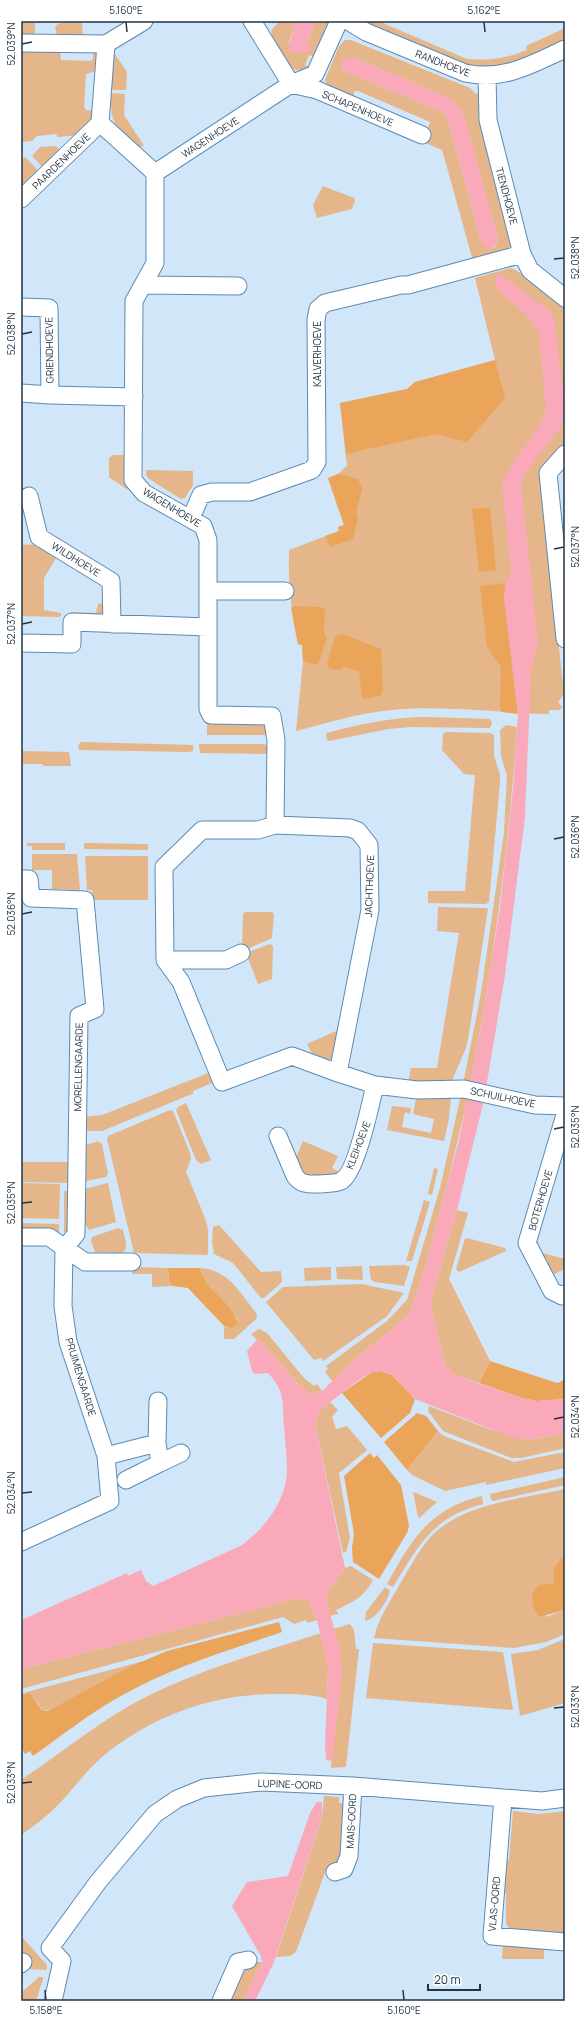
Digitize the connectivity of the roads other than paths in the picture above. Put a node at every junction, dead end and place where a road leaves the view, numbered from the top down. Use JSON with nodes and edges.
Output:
{"nodes":[{"id":1,"x":144,"y":21,"type":"edge"},
{"id":2,"x":252,"y":21,"type":"edge"},
{"id":3,"x":339,"y":21,"type":"edge"},
{"id":4,"x":348,"y":21,"type":"edge"},
{"id":5,"x":21,"y":43,"type":"edge"},
{"id":6,"x":106,"y":44,"type":"junction"},
{"id":7,"x":565,"y":49,"type":"edge"},
{"id":8,"x":487,"y":76,"type":"junction"},
{"id":9,"x":292,"y":84,"type":"junction"},
{"id":10,"x":100,"y":123,"type":"junction"},
{"id":11,"x":422,"y":135,"type":"dead end"},
{"id":12,"x":155,"y":173,"type":"junction"},
{"id":13,"x":21,"y":199,"type":"edge"},
{"id":14,"x":522,"y":254,"type":"junction"},
{"id":15,"x":143,"y":285,"type":"junction"},
{"id":16,"x":238,"y":286,"type":"dead end"},
{"id":17,"x":565,"y":298,"type":"edge"},
{"id":18,"x":21,"y":307,"type":"edge"},
{"id":19,"x":21,"y":393,"type":"edge"},
{"id":20,"x":50,"y":395,"type":"junction"},
{"id":21,"x":134,"y":397,"type":"junction"},
{"id":22,"x":565,"y":454,"type":"edge"},
{"id":23,"x":29,"y":496,"type":"dead end"},
{"id":24,"x":191,"y":518,"type":"junction"},
{"id":25,"x":208,"y":590,"type":"junction"},
{"id":26,"x":285,"y":591,"type":"dead end"},
{"id":27,"x":112,"y":624,"type":"junction"},
{"id":28,"x":208,"y":627,"type":"junction"},
{"id":29,"x":565,"y":629,"type":"edge"},
{"id":30,"x":21,"y":643,"type":"edge"},
{"id":31,"x":275,"y":825,"type":"junction"},
{"id":32,"x":21,"y":879,"type":"edge"},
{"id":33,"x":241,"y":953,"type":"dead end"},
{"id":34,"x":165,"y":960,"type":"junction"},
{"id":35,"x":338,"y":1073,"type":"junction"},
{"id":36,"x":374,"y":1086,"type":"junction"},
{"id":37,"x":565,"y":1106,"type":"edge"},
{"id":38,"x":565,"y":1114,"type":"edge"},
{"id":39,"x":278,"y":1136,"type":"dead end"},
{"id":40,"x":21,"y":1237,"type":"edge"},
{"id":41,"x":64,"y":1249,"type":"junction"},
{"id":42,"x":132,"y":1262,"type":"dead end"},
{"id":43,"x":565,"y":1294,"type":"edge"},
{"id":44,"x":158,"y":1401,"type":"dead end"},
{"id":45,"x":157,"y":1443,"type":"junction"},
{"id":46,"x":181,"y":1453,"type":"dead end"},
{"id":47,"x":106,"y":1456,"type":"junction"},
{"id":48,"x":160,"y":1463,"type":"junction"},
{"id":49,"x":126,"y":1480,"type":"dead end"},
{"id":50,"x":21,"y":1542,"type":"edge"},
{"id":51,"x":353,"y":1786,"type":"junction"},
{"id":52,"x":503,"y":1798,"type":"junction"},
{"id":53,"x":565,"y":1798,"type":"edge"},
{"id":54,"x":335,"y":1872,"type":"dead end"},
{"id":55,"x":565,"y":1942,"type":"edge"},
{"id":56,"x":248,"y":1960,"type":"dead end"},
{"id":57,"x":53,"y":2001,"type":"edge"},
{"id":58,"x":221,"y":2001,"type":"edge"}],
"edges":[{"from":1,"to":6,"type":"street"},
{"from":2,"to":9,"type":"street"},
{"from":3,"to":9,"type":"street","name":"WAGENHOEVE"},
{"from":4,"to":8,"type":"street","name":"RANDHOEVE"},
{"from":5,"to":6,"type":"street"},
{"from":6,"to":10,"type":"street"},
{"from":7,"to":8,"type":"street","name":"RANDHOEVE"},
{"from":8,"to":14,"type":"street","name":"TIENDHOEVE"},
{"from":9,"to":11,"type":"street","name":"SCHAPENHOEVE"},
{"from":9,"to":12,"type":"street","name":"WAGENHOEVE"},
{"from":10,"to":12,"type":"street"},
{"from":10,"to":13,"type":"street","name":"PAARDENHOEVE"},
{"from":12,"to":15,"type":"street","name":"WAGENHOEVE"},
{"from":14,"to":17,"type":"street","name":"TIENDHOEVE"},
{"from":14,"to":24,"type":"street","name":"KALVERHOEVE"},
{"from":15,"to":16,"type":"street"},
{"from":15,"to":21,"type":"street","name":"WAGENHOEVE"},
{"from":18,"to":20,"type":"street","name":"GRIENDHOEVE"},
{"from":19,"to":20,"type":"street","name":"GRIENDHOEVE"},
{"from":20,"to":21,"type":"street","name":"GRIENDHOEVE"},
{"from":21,"to":24,"type":"street","name":"WAGENHOEVE"},
{"from":22,"to":29,"type":"street"},
{"from":23,"to":27,"type":"street","name":"WILDHOEVE"},
{"from":24,"to":25,"type":"street","name":"WAGENHOEVE"},
{"from":25,"to":26,"type":"street"},
{"from":25,"to":28,"type":"street","name":"WAGENHOEVE"},
{"from":27,"to":28,"type":"street"},
{"from":27,"to":30,"type":"street"},
{"from":28,"to":31,"type":"street","name":"WAGENHOEVE"},
{"from":31,"to":34,"type":"street","name":"JACHTHOEVE"},
{"from":31,"to":35,"type":"street","name":"JACHTHOEVE"},
{"from":32,"to":41,"type":"street","name":"MORELLENGAARDE"},
{"from":33,"to":34,"type":"street"},
{"from":34,"to":35,"type":"street"},
{"from":35,"to":36,"type":"street"},
{"from":36,"to":37,"type":"street","name":"SCHUILHOEVE"},
{"from":36,"to":39,"type":"street","name":"KLEIHOEVE"},
{"from":38,"to":43,"type":"street","name":"BOTERHOEVE"},
{"from":40,"to":41,"type":"street"},
{"from":41,"to":42,"type":"street"},
{"from":41,"to":47,"type":"street","name":"PRUIMENGAARDE"},
{"from":44,"to":45,"type":"street"},
{"from":45,"to":47,"type":"street"},
{"from":45,"to":48,"type":"street"},
{"from":46,"to":48,"type":"street"},
{"from":47,"to":50,"type":"street","name":"PRUIMENGAARDE"},
{"from":48,"to":49,"type":"street"},
{"from":51,"to":52,"type":"street","name":"LUPINE-OORD"},
{"from":51,"to":54,"type":"street","name":"MAIS-OORD"},
{"from":51,"to":57,"type":"street","name":"LUPINE-OORD"},
{"from":52,"to":53,"type":"street","name":"LUPINE-OORD"},
{"from":52,"to":55,"type":"street","name":"VLAS-OORD"},
{"from":56,"to":58,"type":"street"}]}
